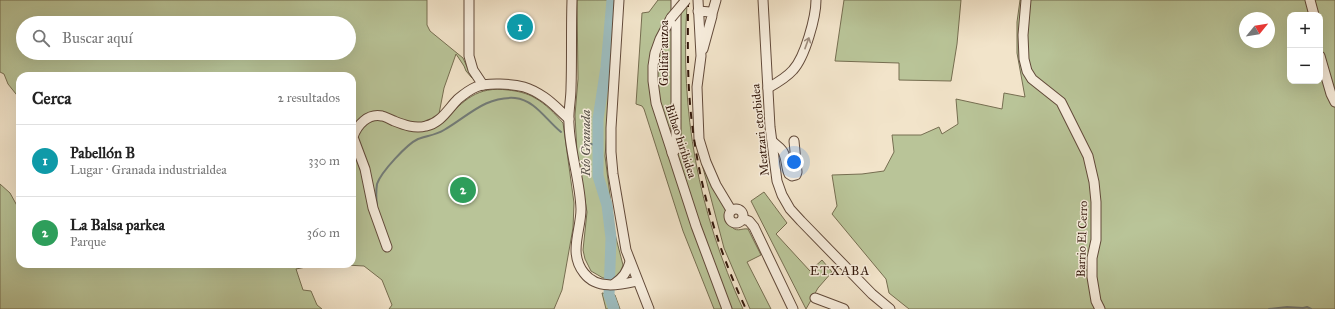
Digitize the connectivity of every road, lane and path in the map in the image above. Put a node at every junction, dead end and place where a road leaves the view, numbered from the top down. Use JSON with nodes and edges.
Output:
{"nodes":[{"id":1,"x":469,"y":0,"type":"edge"},
{"id":2,"x":572,"y":0,"type":"edge"},
{"id":3,"x":620,"y":0,"type":"edge"},
{"id":4,"x":676,"y":0,"type":"edge"},
{"id":5,"x":686,"y":0,"type":"edge"},
{"id":6,"x":698,"y":0,"type":"edge"},
{"id":7,"x":716,"y":0,"type":"edge"},
{"id":8,"x":763,"y":0,"type":"edge"},
{"id":9,"x":816,"y":0,"type":"edge"},
{"id":10,"x":1026,"y":0,"type":"edge"},
{"id":11,"x":1310,"y":0,"type":"edge"},
{"id":12,"x":698,"y":11,"type":"junction"},
{"id":13,"x":1313,"y":12,"type":"edge"},
{"id":14,"x":712,"y":14,"type":"junction"},
{"id":15,"x":701,"y":56,"type":"junction"},
{"id":16,"x":1323,"y":66,"type":"edge"},
{"id":17,"x":767,"y":73,"type":"junction"},
{"id":18,"x":786,"y":75,"type":"junction"},
{"id":19,"x":483,"y":85,"type":"junction"},
{"id":20,"x":768,"y":88,"type":"junction"},
{"id":21,"x":1335,"y":102,"type":"edge"},
{"id":22,"x":569,"y":119,"type":"junction"},
{"id":23,"x":356,"y":131,"type":"edge"},
{"id":24,"x":794,"y":141,"type":"dead end"},
{"id":25,"x":772,"y":142,"type":"junction"},
{"id":26,"x":356,"y":145,"type":"edge"},
{"id":27,"x":672,"y":153,"type":"junction"},
{"id":28,"x":387,"y":247,"type":"dead end"},
{"id":29,"x":630,"y":262,"type":"junction"},
{"id":30,"x":637,"y":281,"type":"junction"},
{"id":31,"x":613,"y":285,"type":"junction"},
{"id":32,"x":815,"y":298,"type":"dead end"},
{"id":33,"x":649,"y":309,"type":"edge"},
{"id":34,"x":728,"y":309,"type":"edge"},
{"id":35,"x":793,"y":309,"type":"edge"},
{"id":36,"x":844,"y":309,"type":"edge"},
{"id":37,"x":890,"y":309,"type":"edge"},
{"id":38,"x":1100,"y":309,"type":"edge"}],
"edges":[{"from":1,"to":19,"type":"street"},
{"from":2,"to":22,"type":"street"},
{"from":3,"to":29,"type":"street"},
{"from":4,"to":27,"type":"street","name":"Golifar auzoa"},
{"from":5,"to":27,"type":"street","name":"Bilbao hiribidea","bridge":true},
{"from":6,"to":12,"type":"street"},
{"from":7,"to":14,"type":"street"},
{"from":8,"to":17,"type":"street","name":"Meatzari etorbidea"},
{"from":18,"to":9,"type":"street","one_way":true},
{"from":10,"to":38,"type":"street","name":"Barrio El Cerro"},
{"from":11,"to":13,"type":"street"},
{"from":12,"to":14,"type":"street"},
{"from":12,"to":15,"type":"street"},
{"from":14,"to":15,"type":"street"},
{"from":15,"to":35,"type":"street"},
{"from":16,"to":21,"type":"street"},
{"from":17,"to":18,"type":"street"},
{"from":17,"to":20,"type":"street","name":"Meatzari etorbidea"},
{"from":18,"to":20,"type":"street"},
{"from":19,"to":22,"type":"street"},
{"from":19,"to":23,"type":"street"},
{"from":20,"to":25,"type":"street","name":"Meatzari etorbidea"},
{"from":22,"to":31,"type":"street"},
{"from":24,"to":25,"type":"street"},
{"from":25,"to":37,"type":"street","name":"Meatzari etorbidea"},
{"from":26,"to":28,"type":"street"},
{"from":27,"to":34,"type":"street","name":"Bilbao hiribidea"},
{"from":29,"to":30,"type":"street"},
{"from":29,"to":31,"type":"street"},
{"from":30,"to":31,"type":"street"},
{"from":30,"to":33,"type":"street"},
{"from":32,"to":36,"type":"street"}]}
